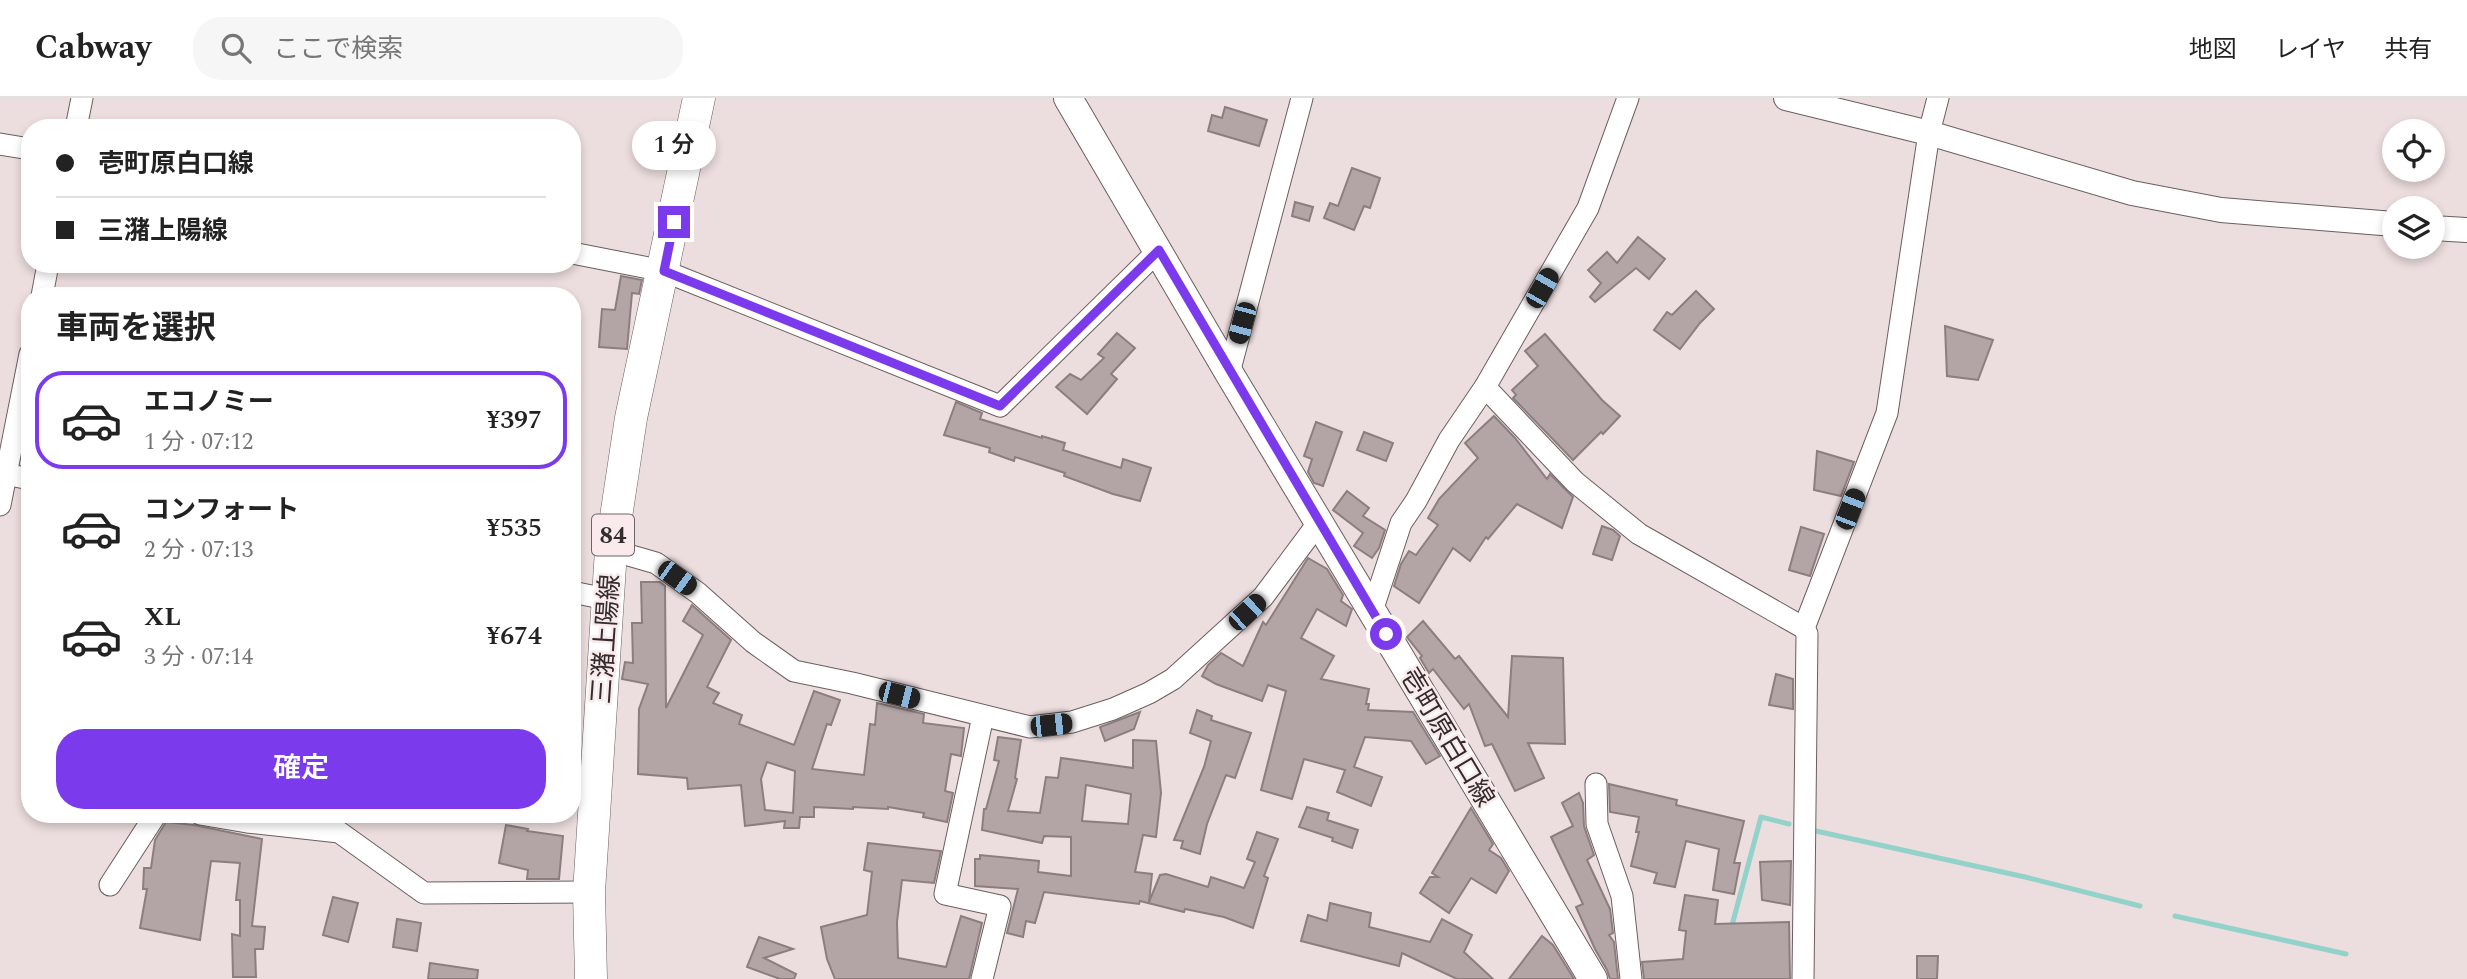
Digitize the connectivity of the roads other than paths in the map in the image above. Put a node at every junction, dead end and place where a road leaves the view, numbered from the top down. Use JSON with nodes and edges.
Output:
{"nodes":[{"id":1,"x":82,"y":98,"type":"edge"},
{"id":2,"x":699,"y":98,"type":"edge"},
{"id":3,"x":1068,"y":98,"type":"edge"},
{"id":4,"x":1302,"y":98,"type":"edge"},
{"id":5,"x":1628,"y":98,"type":"edge"},
{"id":6,"x":1786,"y":98,"type":"edge"},
{"id":7,"x":1938,"y":98,"type":"edge"},
{"id":8,"x":78,"y":119,"type":"edge"},
{"id":9,"x":1929,"y":133,"type":"junction"},
{"id":10,"x":0,"y":144,"type":"edge"},
{"id":11,"x":21,"y":148,"type":"edge"},
{"id":12,"x":2382,"y":223,"type":"edge"},
{"id":13,"x":2445,"y":229,"type":"edge"},
{"id":14,"x":2467,"y":230,"type":"edge"},
{"id":15,"x":1159,"y":250,"type":"junction"},
{"id":16,"x":581,"y":255,"type":"edge"},
{"id":17,"x":664,"y":271,"type":"junction"},
{"id":18,"x":1229,"y":373,"type":"junction"},
{"id":19,"x":1485,"y":387,"type":"junction"},
{"id":20,"x":21,"y":394,"type":"edge"},
{"id":21,"x":3,"y":473,"type":"edge"},
{"id":22,"x":21,"y":477,"type":"edge"},
{"id":23,"x":0,"y":505,"type":"edge"},
{"id":24,"x":1319,"y":522,"type":"junction"},
{"id":25,"x":611,"y":550,"type":"junction"},
{"id":26,"x":581,"y":594,"type":"edge"},
{"id":27,"x":607,"y":599,"type":"junction"},
{"id":28,"x":1372,"y":611,"type":"junction"},
{"id":29,"x":1804,"y":628,"type":"junction"},
{"id":30,"x":982,"y":716,"type":"junction"},
{"id":31,"x":1595,"y":784,"type":"dead end"},
{"id":32,"x":150,"y":823,"type":"edge"},
{"id":33,"x":256,"y":823,"type":"edge"},
{"id":34,"x":110,"y":886,"type":"dead end"},
{"id":35,"x":589,"y":892,"type":"junction"},
{"id":36,"x":591,"y":979,"type":"edge"},
{"id":37,"x":982,"y":979,"type":"edge"},
{"id":38,"x":1593,"y":979,"type":"edge"},
{"id":39,"x":1631,"y":979,"type":"edge"},
{"id":40,"x":1803,"y":979,"type":"edge"}],
"edges":[{"from":1,"to":8,"type":"street"},
{"from":2,"to":17,"type":"main road","name":"三潴上陽線","number":"84"},
{"from":3,"to":15,"type":"main road","name":"壱町原白口線"},
{"from":4,"to":18,"type":"street"},
{"from":5,"to":19,"type":"street"},
{"from":6,"to":9,"type":"street"},
{"from":7,"to":9,"type":"street"},
{"from":9,"to":12,"type":"street"},
{"from":9,"to":29,"type":"street"},
{"from":10,"to":11,"type":"street"},
{"from":13,"to":14,"type":"street"},
{"from":15,"to":17,"type":"street"},
{"from":15,"to":18,"type":"main road","name":"壱町原白口線"},
{"from":16,"to":17,"type":"street"},
{"from":17,"to":25,"type":"main road","name":"三潴上陽線","number":"84"},
{"from":18,"to":24,"type":"main road","name":"壱町原白口線"},
{"from":19,"to":28,"type":"street"},
{"from":19,"to":29,"type":"street"},
{"from":20,"to":21,"type":"street"},
{"from":21,"to":22,"type":"street"},
{"from":21,"to":23,"type":"street"},
{"from":24,"to":28,"type":"main road","name":"壱町原白口線"},
{"from":24,"to":30,"type":"street"},
{"from":25,"to":27,"type":"main road","name":"三潴上陽線","number":"84"},
{"from":25,"to":30,"type":"street"},
{"from":26,"to":27,"type":"street"},
{"from":27,"to":35,"type":"main road","name":"三潴上陽線","number":"84"},
{"from":28,"to":38,"type":"main road","name":"壱町原白口線"},
{"from":29,"to":40,"type":"street"},
{"from":30,"to":37,"type":"street"},
{"from":31,"to":39,"type":"street"},
{"from":32,"to":34,"type":"street"},
{"from":33,"to":35,"type":"street"},
{"from":35,"to":36,"type":"main road","name":"三潴上陽線","number":"84"}]}
